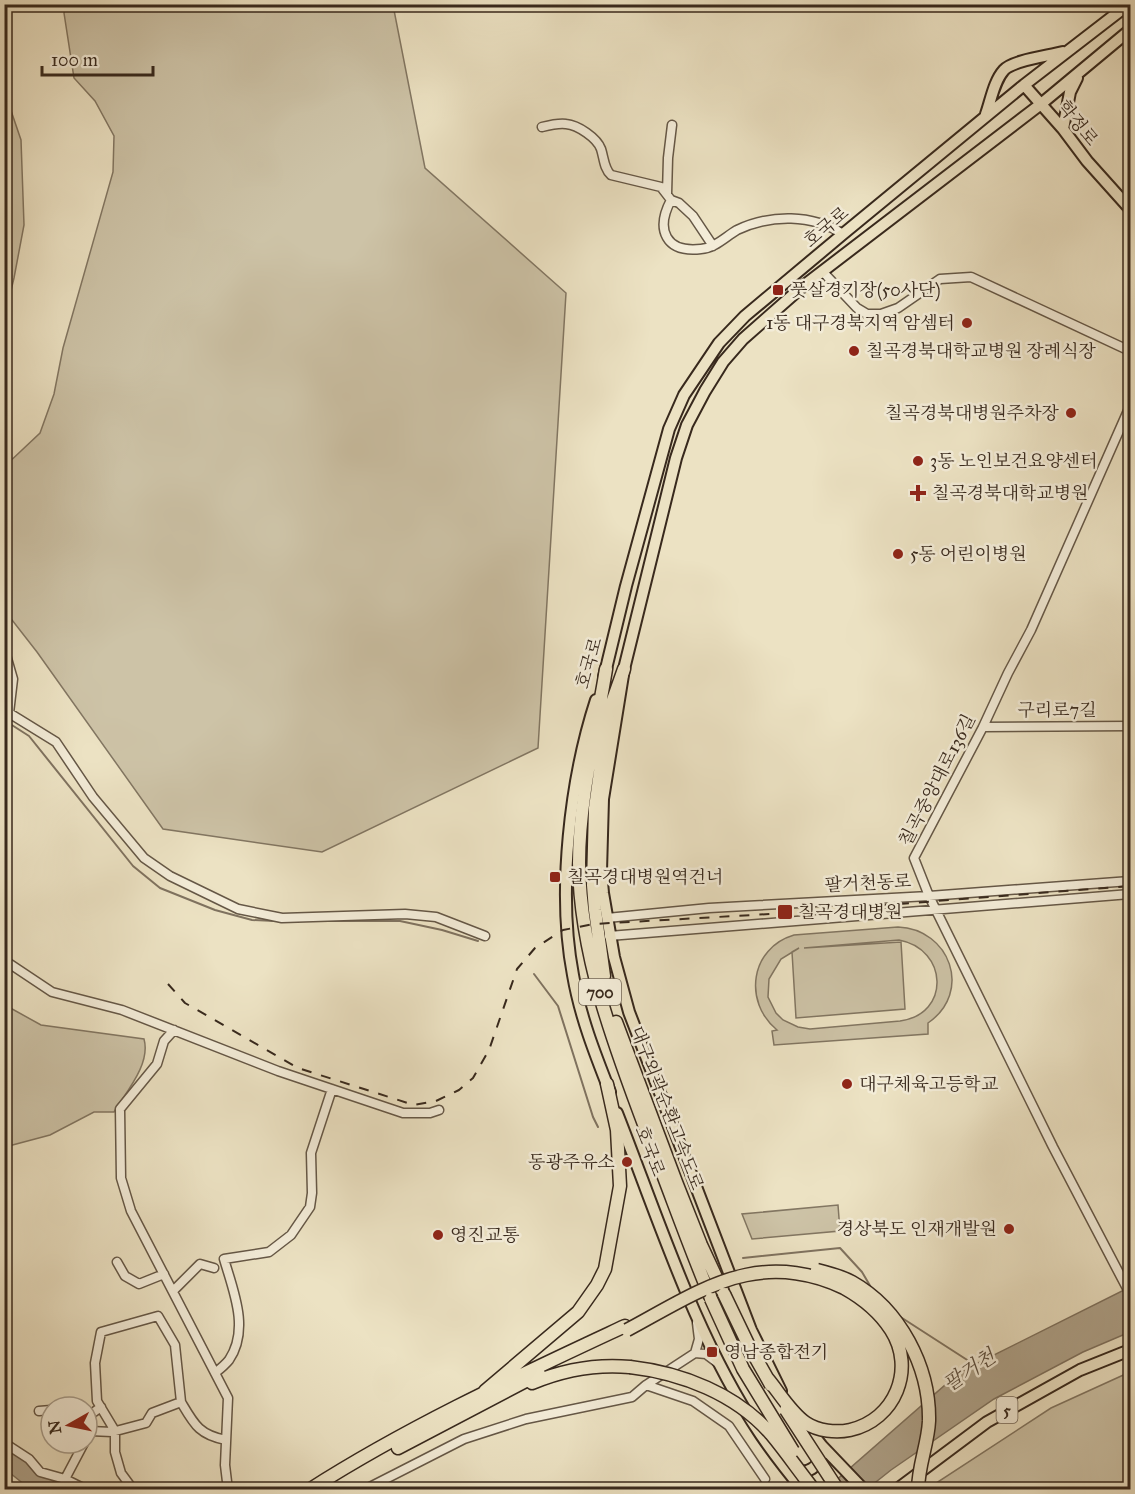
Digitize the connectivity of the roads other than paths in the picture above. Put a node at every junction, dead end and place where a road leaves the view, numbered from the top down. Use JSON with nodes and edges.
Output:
{"nodes":[{"id":1,"x":1130,"y":4,"type":"edge"},
{"id":2,"x":1131,"y":30,"type":"edge"},
{"id":3,"x":1068,"y":51,"type":"junction"},
{"id":4,"x":1086,"y":67,"type":"junction"},
{"id":5,"x":1024,"y":85,"type":"junction"},
{"id":6,"x":1041,"y":104,"type":"junction"},
{"id":7,"x":985,"y":117,"type":"junction"},
{"id":8,"x":672,"y":125,"type":"dead end"},
{"id":9,"x":542,"y":127,"type":"dead end"},
{"id":10,"x":1063,"y":129,"type":"junction"},
{"id":11,"x":669,"y":197,"type":"junction"},
{"id":12,"x":1131,"y":209,"type":"edge"},
{"id":13,"x":843,"y":234,"type":"junction"},
{"id":14,"x":713,"y":246,"type":"junction"},
{"id":15,"x":823,"y":272,"type":"junction"},
{"id":16,"x":1131,"y":351,"type":"edge"},
{"id":17,"x":1131,"y":406,"type":"edge"},
{"id":18,"x":4,"y":648,"type":"edge"},
{"id":19,"x":606,"y":669,"type":"junction"},
{"id":20,"x":624,"y":669,"type":"junction"},
{"id":21,"x":1131,"y":726,"type":"edge"},
{"id":22,"x":983,"y":727,"type":"junction"},
{"id":23,"x":1131,"y":881,"type":"edge"},
{"id":24,"x":1131,"y":894,"type":"edge"},
{"id":25,"x":929,"y":896,"type":"junction"},
{"id":26,"x":937,"y":910,"type":"junction"},
{"id":27,"x":607,"y":918,"type":"junction"},
{"id":28,"x":486,"y":936,"type":"dead end"},
{"id":29,"x":609,"y":936,"type":"junction"},
{"id":30,"x":4,"y":960,"type":"edge"},
{"id":31,"x":174,"y":1030,"type":"junction"},
{"id":32,"x":606,"y":1084,"type":"junction"},
{"id":33,"x":332,"y":1089,"type":"junction"},
{"id":34,"x":438,"y":1110,"type":"dead end"},
{"id":35,"x":117,"y":1262,"type":"dead end"},
{"id":36,"x":214,"y":1268,"type":"dead end"},
{"id":37,"x":164,"y":1274,"type":"junction"},
{"id":38,"x":173,"y":1291,"type":"junction"},
{"id":39,"x":1131,"y":1294,"type":"edge"},
{"id":40,"x":692,"y":1306,"type":"junction"},
{"id":41,"x":626,"y":1328,"type":"junction"},
{"id":42,"x":1131,"y":1350,"type":"edge"},
{"id":43,"x":695,"y":1353,"type":"junction"},
{"id":44,"x":723,"y":1369,"type":"junction"},
{"id":45,"x":215,"y":1373,"type":"junction"},
{"id":46,"x":767,"y":1378,"type":"junction"},
{"id":47,"x":646,"y":1385,"type":"junction"},
{"id":48,"x":484,"y":1397,"type":"junction"},
{"id":49,"x":181,"y":1402,"type":"junction"},
{"id":50,"x":101,"y":1407,"type":"joint"},
{"id":51,"x":99,"y":1431,"type":"edge"},
{"id":52,"x":115,"y":1431,"type":"junction"},
{"id":53,"x":226,"y":1440,"type":"junction"},
{"id":54,"x":4,"y":1441,"type":"edge"},
{"id":55,"x":822,"y":1446,"type":"junction"},
{"id":56,"x":78,"y":1455,"type":"edge"},
{"id":57,"x":785,"y":1467,"type":"junction"},
{"id":58,"x":65,"y":1479,"type":"junction"},
{"id":59,"x":765,"y":1479,"type":"dead end"},
{"id":60,"x":132,"y":1488,"type":"dead end"},
{"id":61,"x":87,"y":1490,"type":"edge"},
{"id":62,"x":228,"y":1490,"type":"edge"},
{"id":63,"x":309,"y":1490,"type":"edge"},
{"id":64,"x":323,"y":1490,"type":"edge"},
{"id":65,"x":364,"y":1490,"type":"edge"},
{"id":66,"x":803,"y":1490,"type":"edge"},
{"id":67,"x":814,"y":1490,"type":"edge"},
{"id":68,"x":820,"y":1490,"type":"edge"},
{"id":69,"x":838,"y":1490,"type":"edge"},
{"id":70,"x":864,"y":1490,"type":"edge"},
{"id":71,"x":896,"y":1490,"type":"edge"},
{"id":72,"x":918,"y":1490,"type":"edge"}],
"edges":[{"from":1,"to":3,"type":"main road","name":"호국로"},
{"from":2,"to":4,"type":"main road","name":"호국로"},
{"from":3,"to":5,"type":"main road","name":"호국로"},
{"from":3,"to":7,"type":"main road"},
{"from":4,"to":6,"type":"main road","name":"호국로"},
{"from":4,"to":10,"type":"main road"},
{"from":5,"to":6,"type":"main road","name":"학정로"},
{"from":5,"to":7,"type":"main road","name":"호국로"},
{"from":6,"to":10,"type":"main road","name":"학정로"},
{"from":6,"to":15,"type":"main road","name":"호국로"},
{"from":7,"to":13,"type":"main road","name":"호국로"},
{"from":8,"to":11,"type":"street"},
{"from":9,"to":11,"type":"street"},
{"from":10,"to":12,"type":"main road","name":"학정로"},
{"from":11,"to":14,"type":"street"},
{"from":11,"to":14,"type":"street"},
{"from":13,"to":14,"type":"street"},
{"from":13,"to":19,"type":"main road","name":"호국로"},
{"from":15,"to":16,"type":"street","name":"호국로"},
{"from":15,"to":20,"type":"main road","name":"호국로"},
{"from":17,"to":22,"type":"street","name":"칠곡중앙대로136길"},
{"from":18,"to":28,"type":"street"},
{"from":19,"to":32,"type":"main road","name":"호국로"},
{"from":19,"to":68,"type":"highway","name":"대구외곽순환고속도로","number":"700","bridge":true},
{"from":20,"to":27,"type":"main road","name":"호국로"},
{"from":20,"to":46,"type":"highway","name":"대구외곽순환고속도로","number":"700","bridge":true},
{"from":21,"to":22,"type":"street","name":"구리로7길"},
{"from":22,"to":25,"type":"street","name":"칠곡중앙대로136길"},
{"from":23,"to":25,"type":"street","name":"팔거천동로"},
{"from":24,"to":26,"type":"street","name":"팔거천동로"},
{"from":25,"to":26,"type":"street","name":"칠곡중앙대로136길"},
{"from":25,"to":27,"type":"street","name":"팔거천동로"},
{"from":26,"to":29,"type":"street","name":"팔거천동로"},
{"from":26,"to":39,"type":"street","name":"칠곡중앙대로136길"},
{"from":27,"to":29,"type":"main road","name":"호국로"},
{"from":29,"to":55,"type":"main road","name":"호국로"},
{"from":30,"to":31,"type":"street"},
{"from":31,"to":33,"type":"street"},
{"from":31,"to":37,"type":"street"},
{"from":32,"to":40,"type":"main road","name":"호국로"},
{"from":32,"to":48,"type":"highway"},
{"from":33,"to":34,"type":"street"},
{"from":33,"to":45,"type":"street"},
{"from":35,"to":37,"type":"street"},
{"from":36,"to":38,"type":"street"},
{"from":37,"to":38,"type":"street"},
{"from":38,"to":45,"type":"street"},
{"from":40,"to":43,"type":"street"},
{"from":40,"to":44,"type":"main road","name":"호국로"},
{"from":41,"to":46,"type":"highway","bridge":true},
{"from":41,"to":48,"type":"highway"},
{"from":41,"to":72,"type":"highway","bridge":true},
{"from":42,"to":71,"type":"main road","number":"5"},
{"from":43,"to":44,"type":"street"},
{"from":43,"to":47,"type":"street"},
{"from":44,"to":57,"type":"main road","name":"호국로"},
{"from":45,"to":53,"type":"street"},
{"from":46,"to":69,"type":"highway","name":"대구외곽순환고속도로","number":"700","bridge":true},
{"from":47,"to":59,"type":"street"},
{"from":47,"to":65,"type":"street"},
{"from":48,"to":63,"type":"highway"},
{"from":48,"to":64,"type":"highway"},
{"from":48,"to":67,"type":"highway","bridge":true},
{"from":49,"to":50,"type":"street"},
{"from":49,"to":52,"type":"street"},
{"from":49,"to":53,"type":"street"},
{"from":50,"to":52,"type":"street"},
{"from":51,"to":52,"type":"street"},
{"from":52,"to":60,"type":"street"},
{"from":53,"to":62,"type":"street"},
{"from":54,"to":58,"type":"street"},
{"from":55,"to":57,"type":"main road"},
{"from":55,"to":70,"type":"main road","name":"호국로"},
{"from":56,"to":58,"type":"street"},
{"from":57,"to":66,"type":"main road","name":"호국로"},
{"from":58,"to":61,"type":"street"}]}
